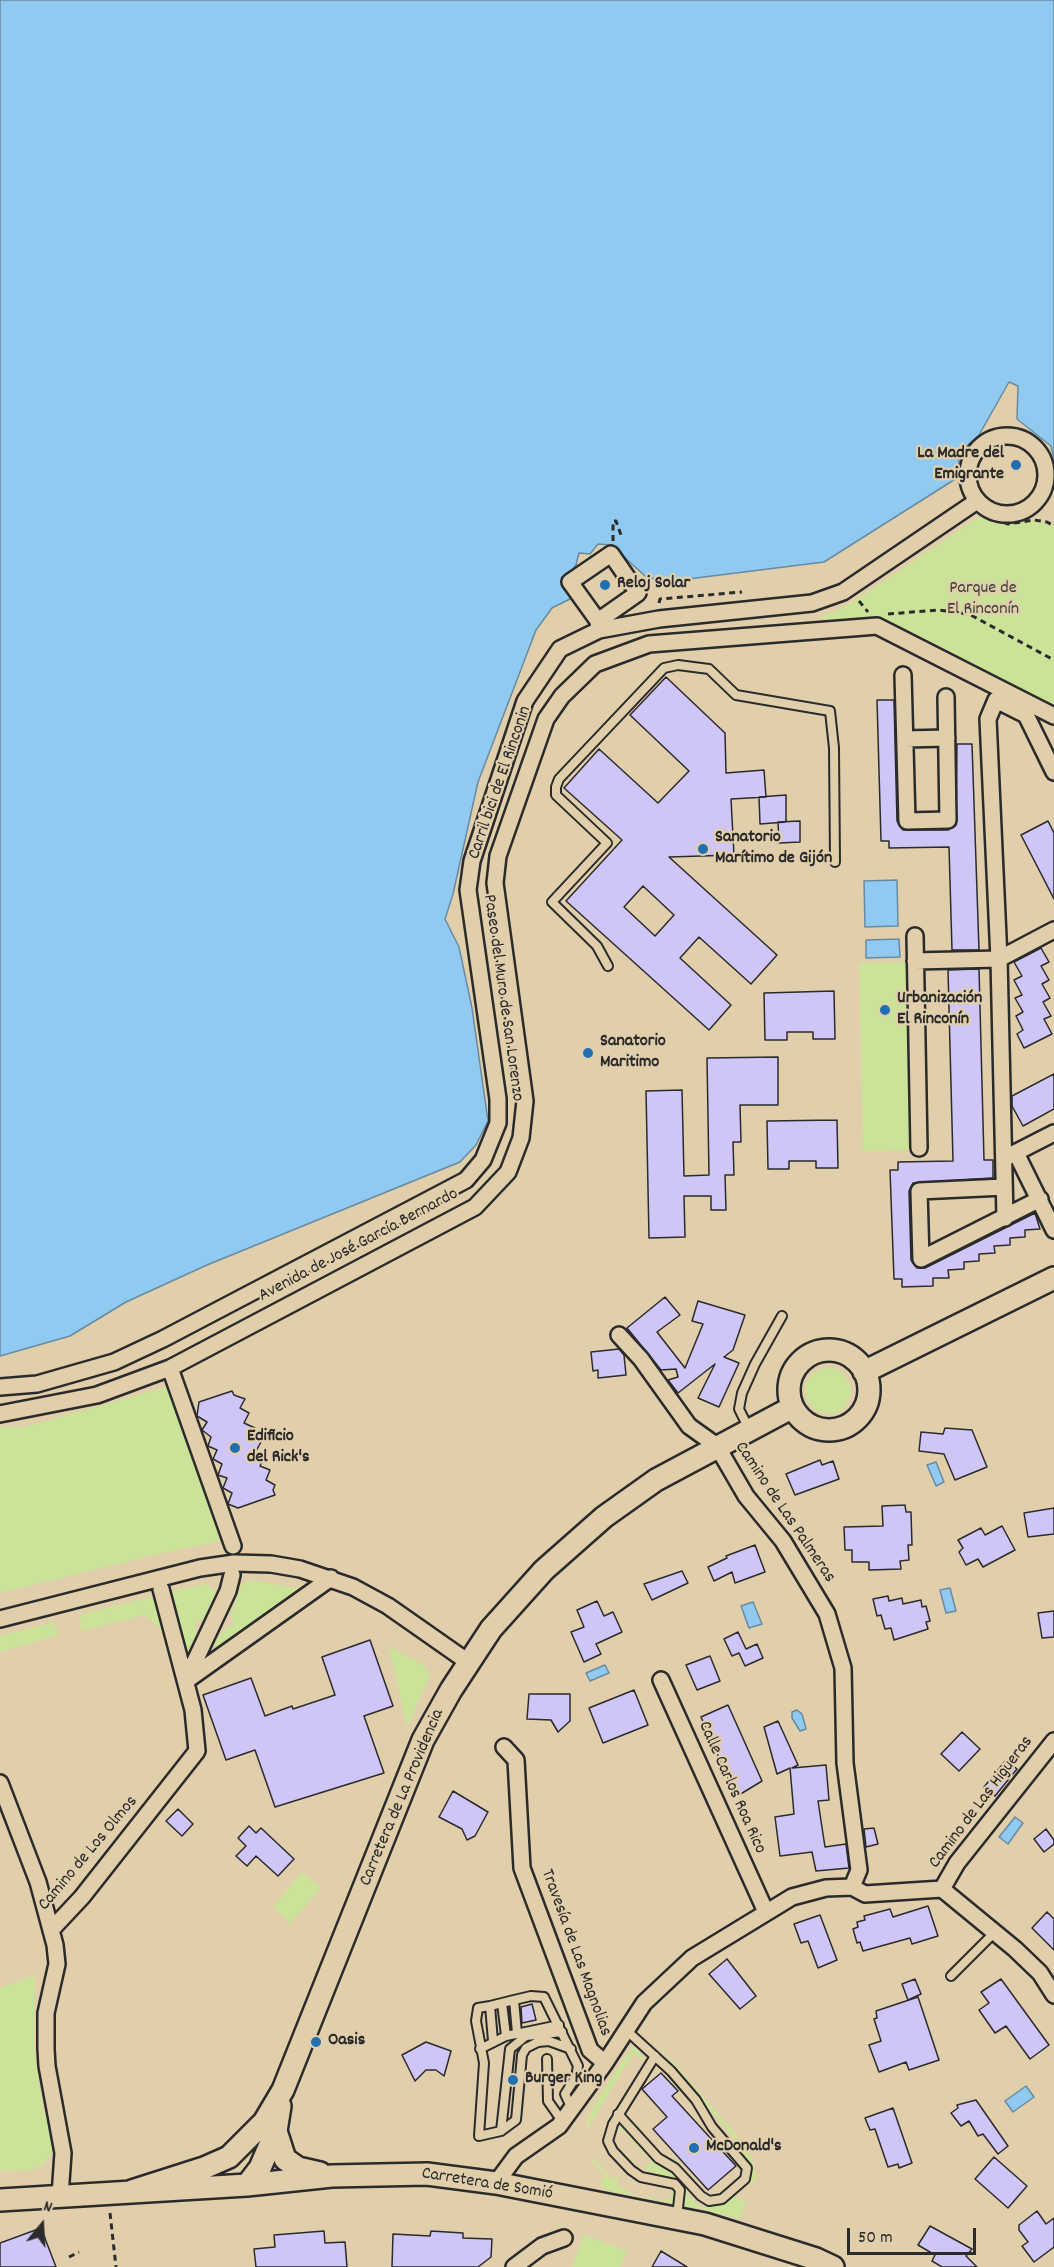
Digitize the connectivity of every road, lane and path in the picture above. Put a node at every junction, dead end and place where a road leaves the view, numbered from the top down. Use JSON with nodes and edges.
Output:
{"nodes":[{"id":1,"x":980,"y":508,"type":"junction"},
{"id":2,"x":1054,"y":526,"type":"edge"},
{"id":3,"x":621,"y":535,"type":"dead end"},
{"id":4,"x":614,"y":538,"type":"dead end"},
{"id":5,"x":858,"y":599,"type":"dead end"},
{"id":6,"x":871,"y":615,"type":"dead end"},
{"id":7,"x":881,"y":616,"type":"dead end"},
{"id":8,"x":598,"y":625,"type":"junction"},
{"id":9,"x":1054,"y":660,"type":"edge"},
{"id":10,"x":903,"y":675,"type":"dead end"},
{"id":11,"x":946,"y":697,"type":"dead end"},
{"id":12,"x":1054,"y":716,"type":"edge"},
{"id":13,"x":946,"y":738,"type":"junction"},
{"id":14,"x":905,"y":739,"type":"junction"},
{"id":15,"x":1054,"y":772,"type":"edge"},
{"id":16,"x":835,"y":862,"type":"dead end"},
{"id":17,"x":1054,"y":930,"type":"edge"},
{"id":18,"x":915,"y":936,"type":"dead end"},
{"id":19,"x":999,"y":958,"type":"junction"},
{"id":20,"x":915,"y":962,"type":"junction"},
{"id":21,"x":608,"y":966,"type":"dead end"},
{"id":22,"x":1054,"y":1133,"type":"edge"},
{"id":23,"x":919,"y":1148,"type":"dead end"},
{"id":24,"x":1010,"y":1156,"type":"junction"},
{"id":25,"x":1004,"y":1187,"type":"junction"},
{"id":26,"x":1040,"y":1199,"type":"junction"},
{"id":27,"x":1005,"y":1218,"type":"junction"},
{"id":28,"x":1054,"y":1230,"type":"edge"},
{"id":29,"x":1054,"y":1278,"type":"edge"},
{"id":30,"x":782,"y":1316,"type":"dead end"},
{"id":31,"x":618,"y":1335,"type":"dead end"},
{"id":32,"x":170,"y":1368,"type":"junction"},
{"id":33,"x":864,"y":1372,"type":"junction"},
{"id":34,"x":0,"y":1387,"type":"edge"},
{"id":35,"x":791,"y":1408,"type":"junction"},
{"id":36,"x":0,"y":1414,"type":"edge"},
{"id":37,"x":749,"y":1430,"type":"junction"},
{"id":38,"x":717,"y":1446,"type":"junction"},
{"id":39,"x":233,"y":1546,"type":"dead end"},
{"id":40,"x":232,"y":1575,"type":"dead end"},
{"id":41,"x":331,"y":1578,"type":"junction"},
{"id":42,"x":162,"y":1589,"type":"dead end"},
{"id":43,"x":0,"y":1619,"type":"edge"},
{"id":44,"x":468,"y":1662,"type":"junction"},
{"id":45,"x":661,"y":1680,"type":"dead end"},
{"id":46,"x":186,"y":1681,"type":"junction"},
{"id":47,"x":1054,"y":1741,"type":"edge"},
{"id":48,"x":504,"y":1747,"type":"dead end"},
{"id":49,"x":0,"y":1783,"type":"edge"},
{"id":50,"x":852,"y":1887,"type":"junction"},
{"id":51,"x":942,"y":1889,"type":"junction"},
{"id":52,"x":766,"y":1912,"type":"junction"},
{"id":53,"x":52,"y":1929,"type":"junction"},
{"id":54,"x":994,"y":1932,"type":"junction"},
{"id":55,"x":951,"y":1976,"type":"dead end"},
{"id":56,"x":1054,"y":1995,"type":"edge"},
{"id":57,"x":514,"y":2000,"type":"junction"},
{"id":58,"x":502,"y":2003,"type":"junction"},
{"id":59,"x":490,"y":2006,"type":"junction"},
{"id":60,"x":560,"y":2028,"type":"junction"},
{"id":61,"x":627,"y":2030,"type":"junction"},
{"id":62,"x":517,"y":2033,"type":"junction"},
{"id":63,"x":506,"y":2036,"type":"junction"},
{"id":64,"x":493,"y":2042,"type":"junction"},
{"id":65,"x":480,"y":2049,"type":"junction"},
{"id":66,"x":571,"y":2049,"type":"junction"},
{"id":67,"x":655,"y":2056,"type":"junction"},
{"id":68,"x":547,"y":2059,"type":"dead end"},
{"id":69,"x":605,"y":2063,"type":"junction"},
{"id":70,"x":572,"y":2109,"type":"junction"},
{"id":71,"x":618,"y":2114,"type":"junction"},
{"id":72,"x":562,"y":2121,"type":"junction"},
{"id":73,"x":270,"y":2126,"type":"junction"},
{"id":74,"x":501,"y":2131,"type":"junction"},
{"id":75,"x":332,"y":2176,"type":"junction"},
{"id":76,"x":496,"y":2183,"type":"junction"},
{"id":77,"x":247,"y":2185,"type":"junction"},
{"id":78,"x":132,"y":2191,"type":"junction"},
{"id":79,"x":60,"y":2196,"type":"junction"},
{"id":80,"x":0,"y":2200,"type":"edge"},
{"id":81,"x":110,"y":2213,"type":"dead end"},
{"id":82,"x":676,"y":2218,"type":"junction"},
{"id":83,"x":564,"y":2238,"type":"dead end"},
{"id":84,"x":79,"y":2252,"type":"dead end"},
{"id":85,"x":69,"y":2257,"type":"dead end"},
{"id":86,"x":116,"y":2267,"type":"edge"},
{"id":87,"x":514,"y":2267,"type":"edge"},
{"id":88,"x":833,"y":2267,"type":"edge"}],
"edges":[{"from":1,"to":1,"type":"street"},
{"from":1,"to":2,"type":"path"},
{"from":1,"to":8,"type":"street","name":"Paseo del Muro de San Lorenzo"},
{"from":3,"to":4,"type":"path"},
{"from":5,"to":6,"type":"path"},
{"from":7,"to":9,"type":"path"},
{"from":8,"to":8,"type":"street","name":"Paseo del Muro de San Lorenzo"},
{"from":8,"to":34,"type":"street","name":"Paseo del Muro de San Lorenzo"},
{"from":10,"to":14,"type":"street"},
{"from":11,"to":13,"type":"street"},
{"from":12,"to":32,"type":"street","name":"Avenida de José García Bernardo"},
{"from":13,"to":14,"type":"street"},
{"from":13,"to":14,"type":"street"},
{"from":15,"to":19,"type":"street"},
{"from":16,"to":21,"type":"lane"},
{"from":17,"to":19,"type":"street"},
{"from":18,"to":20,"type":"street"},
{"from":19,"to":20,"type":"street"},
{"from":19,"to":24,"type":"street"},
{"from":20,"to":23,"type":"street"},
{"from":22,"to":24,"type":"street"},
{"from":24,"to":25,"type":"street"},
{"from":24,"to":26,"type":"street"},
{"from":25,"to":27,"type":"street"},
{"from":25,"to":27,"type":"street"},
{"from":26,"to":27,"type":"street"},
{"from":26,"to":28,"type":"street"},
{"from":29,"to":33,"type":"street"},
{"from":30,"to":37,"type":"lane"},
{"from":31,"to":38,"type":"street","name":"Camino de Las Palmeras"},
{"from":32,"to":36,"type":"street","name":"Avenida de José García Bernardo"},
{"from":32,"to":39,"type":"street"},
{"from":33,"to":35,"type":"street"},
{"from":33,"to":35,"type":"street"},
{"from":35,"to":37,"type":"street","name":"Carretera de La Providencia"},
{"from":37,"to":38,"type":"street","name":"Carretera de La Providencia"},
{"from":38,"to":44,"type":"street","name":"Carretera de La Providencia"},
{"from":38,"to":50,"type":"street","name":"Camino de Las Palmeras"},
{"from":40,"to":46,"type":"street"},
{"from":41,"to":43,"type":"street"},
{"from":41,"to":44,"type":"street"},
{"from":41,"to":46,"type":"street"},
{"from":42,"to":46,"type":"street","name":"Camino de Los Olmos"},
{"from":44,"to":73,"type":"street","name":"Carretera de La Providencia"},
{"from":45,"to":52,"type":"street","name":"Calle Carlos Roa Rico"},
{"from":46,"to":53,"type":"street","name":"Camino de Los Olmos"},
{"from":47,"to":51,"type":"street","name":"Camino de Las Higueras"},
{"from":48,"to":69,"type":"street","name":"Travesía de Las Magnolias"},
{"from":49,"to":53,"type":"street"},
{"from":50,"to":51,"type":"street"},
{"from":50,"to":52,"type":"street"},
{"from":51,"to":54,"type":"street"},
{"from":52,"to":61,"type":"street"},
{"from":53,"to":79,"type":"street","name":"Camino de Los Olmos"},
{"from":54,"to":55,"type":"lane"},
{"from":54,"to":56,"type":"street"},
{"from":57,"to":58,"type":"lane"},
{"from":57,"to":60,"type":"lane"},
{"from":57,"to":62,"type":"lane"},
{"from":58,"to":59,"type":"lane"},
{"from":58,"to":63,"type":"lane"},
{"from":59,"to":64,"type":"lane"},
{"from":59,"to":65,"type":"lane"},
{"from":60,"to":62,"type":"lane"},
{"from":60,"to":66,"type":"lane"},
{"from":60,"to":74,"type":"lane"},
{"from":61,"to":67,"type":"lane"},
{"from":61,"to":69,"type":"street"},
{"from":62,"to":63,"type":"lane"},
{"from":63,"to":64,"type":"lane"},
{"from":64,"to":65,"type":"lane"},
{"from":65,"to":74,"type":"lane"},
{"from":66,"to":70,"type":"lane"},
{"from":66,"to":74,"type":"lane"},
{"from":67,"to":71,"type":"lane"},
{"from":67,"to":71,"type":"lane"},
{"from":68,"to":72,"type":"lane"},
{"from":69,"to":70,"type":"street"},
{"from":70,"to":72,"type":"street"},
{"from":71,"to":82,"type":"lane"},
{"from":72,"to":76,"type":"street"},
{"from":73,"to":75,"type":"street"},
{"from":73,"to":77,"type":"street","name":"Carretera de La Providencia"},
{"from":73,"to":78,"type":"street","name":"Carretera de La Providencia"},
{"from":75,"to":76,"type":"street","name":"Carretera de Somió"},
{"from":75,"to":77,"type":"street","name":"Carretera de Somió"},
{"from":76,"to":82,"type":"street","name":"Carretera de Somió"},
{"from":77,"to":78,"type":"street","name":"Carretera de Somió"},
{"from":78,"to":79,"type":"street"},
{"from":79,"to":80,"type":"street"},
{"from":81,"to":86,"type":"path"},
{"from":82,"to":88,"type":"street","name":"Carretera de Somió"},
{"from":83,"to":87,"type":"street"},
{"from":84,"to":85,"type":"path"}]}
